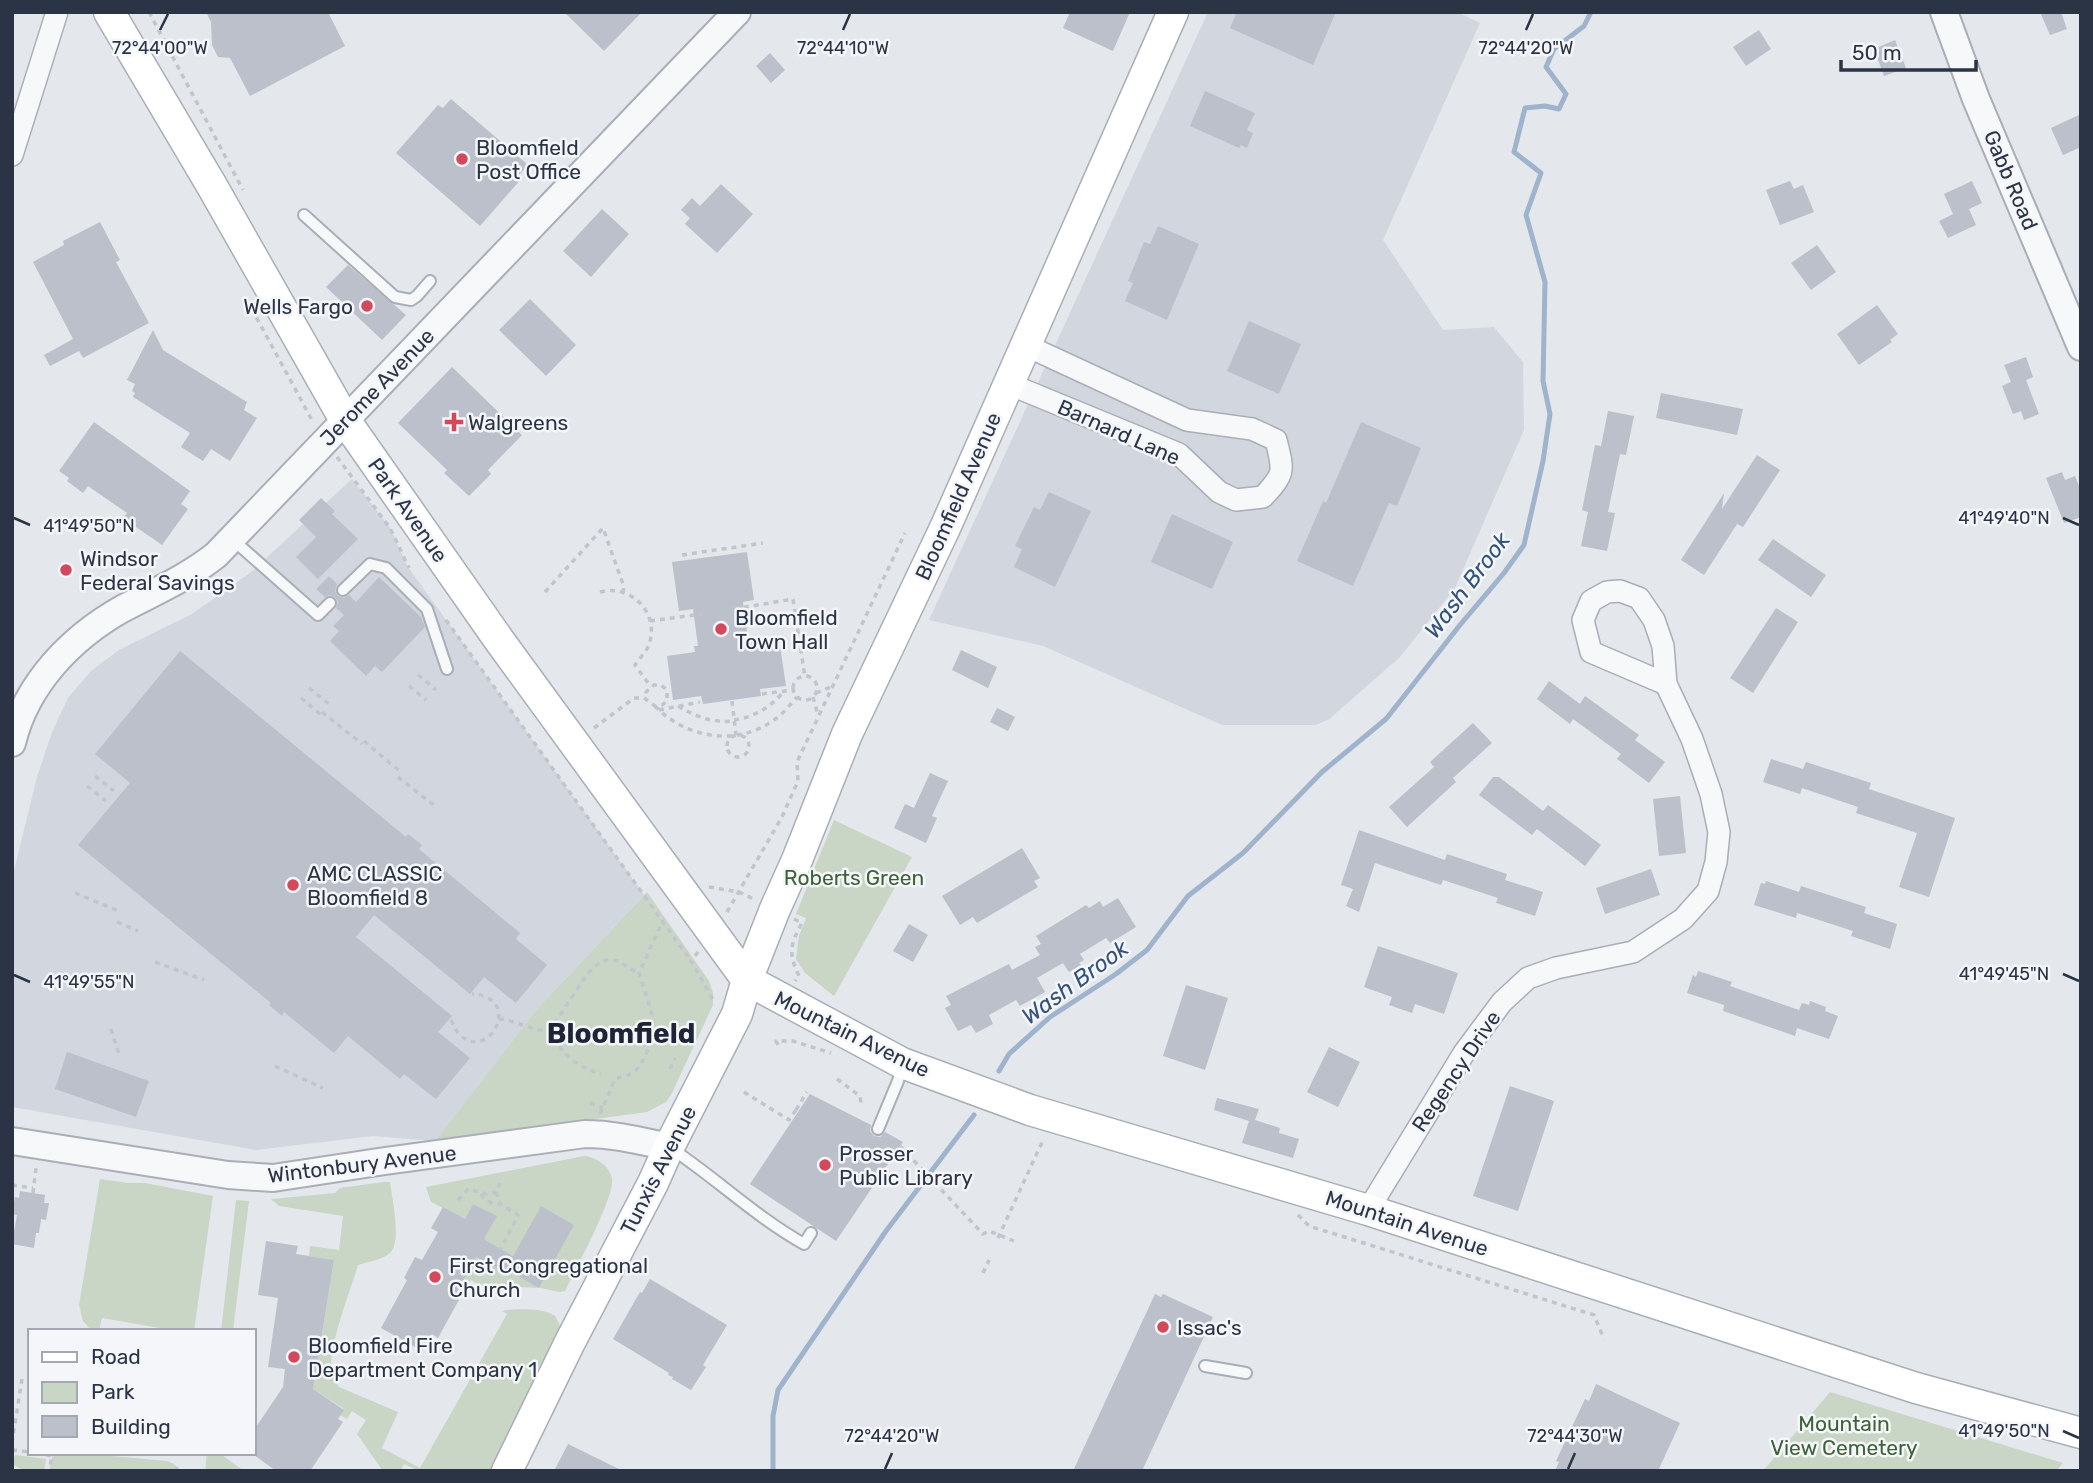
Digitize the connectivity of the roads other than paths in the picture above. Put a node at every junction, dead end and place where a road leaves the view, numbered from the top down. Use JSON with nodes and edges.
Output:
{"nodes":[{"id":1,"x":57,"y":12,"type":"edge"},
{"id":2,"x":109,"y":12,"type":"edge"},
{"id":3,"x":737,"y":12,"type":"edge"},
{"id":4,"x":1173,"y":12,"type":"edge"},
{"id":5,"x":1944,"y":12,"type":"edge"},
{"id":6,"x":12,"y":155,"type":"edge"},
{"id":7,"x":304,"y":215,"type":"dead end"},
{"id":8,"x":430,"y":281,"type":"dead end"},
{"id":9,"x":1025,"y":345,"type":"junction"},
{"id":10,"x":2081,"y":347,"type":"edge"},
{"id":11,"x":1009,"y":384,"type":"junction"},
{"id":12,"x":345,"y":420,"type":"junction"},
{"id":13,"x":232,"y":539,"type":"junction"},
{"id":14,"x":343,"y":590,"type":"dead end"},
{"id":15,"x":330,"y":603,"type":"dead end"},
{"id":16,"x":447,"y":669,"type":"dead end"},
{"id":17,"x":1666,"y":684,"type":"junction"},
{"id":18,"x":14,"y":727,"type":"edge"},
{"id":19,"x":747,"y":980,"type":"junction"},
{"id":20,"x":902,"y":1063,"type":"junction"},
{"id":21,"x":878,"y":1129,"type":"dead end"},
{"id":22,"x":12,"y":1141,"type":"edge"},
{"id":23,"x":669,"y":1147,"type":"junction"},
{"id":24,"x":1368,"y":1210,"type":"junction"},
{"id":25,"x":811,"y":1233,"type":"dead end"},
{"id":26,"x":1205,"y":1366,"type":"dead end"},
{"id":27,"x":1246,"y":1373,"type":"dead end"},
{"id":28,"x":2081,"y":1433,"type":"edge"},
{"id":29,"x":507,"y":1471,"type":"edge"}],
"edges":[{"from":1,"to":6,"type":"street"},
{"from":2,"to":12,"type":"main road","name":"Park Avenue"},
{"from":3,"to":12,"type":"street","name":"Jerome Avenue"},
{"from":4,"to":9,"type":"main road","name":"Bloomfield Avenue"},
{"from":5,"to":10,"type":"street","name":"Gabb Road"},
{"from":7,"to":8,"type":"lane"},
{"from":9,"to":11,"type":"main road","name":"Bloomfield Avenue"},
{"from":9,"to":11,"type":"street","name":"Barnard Lane"},
{"from":11,"to":19,"type":"main road","name":"Bloomfield Avenue"},
{"from":12,"to":13,"type":"street","name":"Jerome Avenue"},
{"from":12,"to":19,"type":"main road","name":"Park Avenue"},
{"from":13,"to":15,"type":"lane"},
{"from":13,"to":18,"type":"street","name":"Jerome Avenue"},
{"from":14,"to":16,"type":"lane"},
{"from":17,"to":17,"type":"street","name":"Regency Drive"},
{"from":17,"to":24,"type":"street","name":"Regency Drive"},
{"from":19,"to":20,"type":"main road","name":"Mountain Avenue"},
{"from":19,"to":23,"type":"main road","name":"Tunxis Avenue"},
{"from":20,"to":21,"type":"lane"},
{"from":20,"to":24,"type":"main road","name":"Mountain Avenue"},
{"from":22,"to":23,"type":"street","name":"Wintonbury Avenue"},
{"from":23,"to":25,"type":"lane"},
{"from":23,"to":29,"type":"main road","name":"Tunxis Avenue"},
{"from":24,"to":28,"type":"main road","name":"Mountain Avenue"},
{"from":26,"to":27,"type":"lane"}]}
